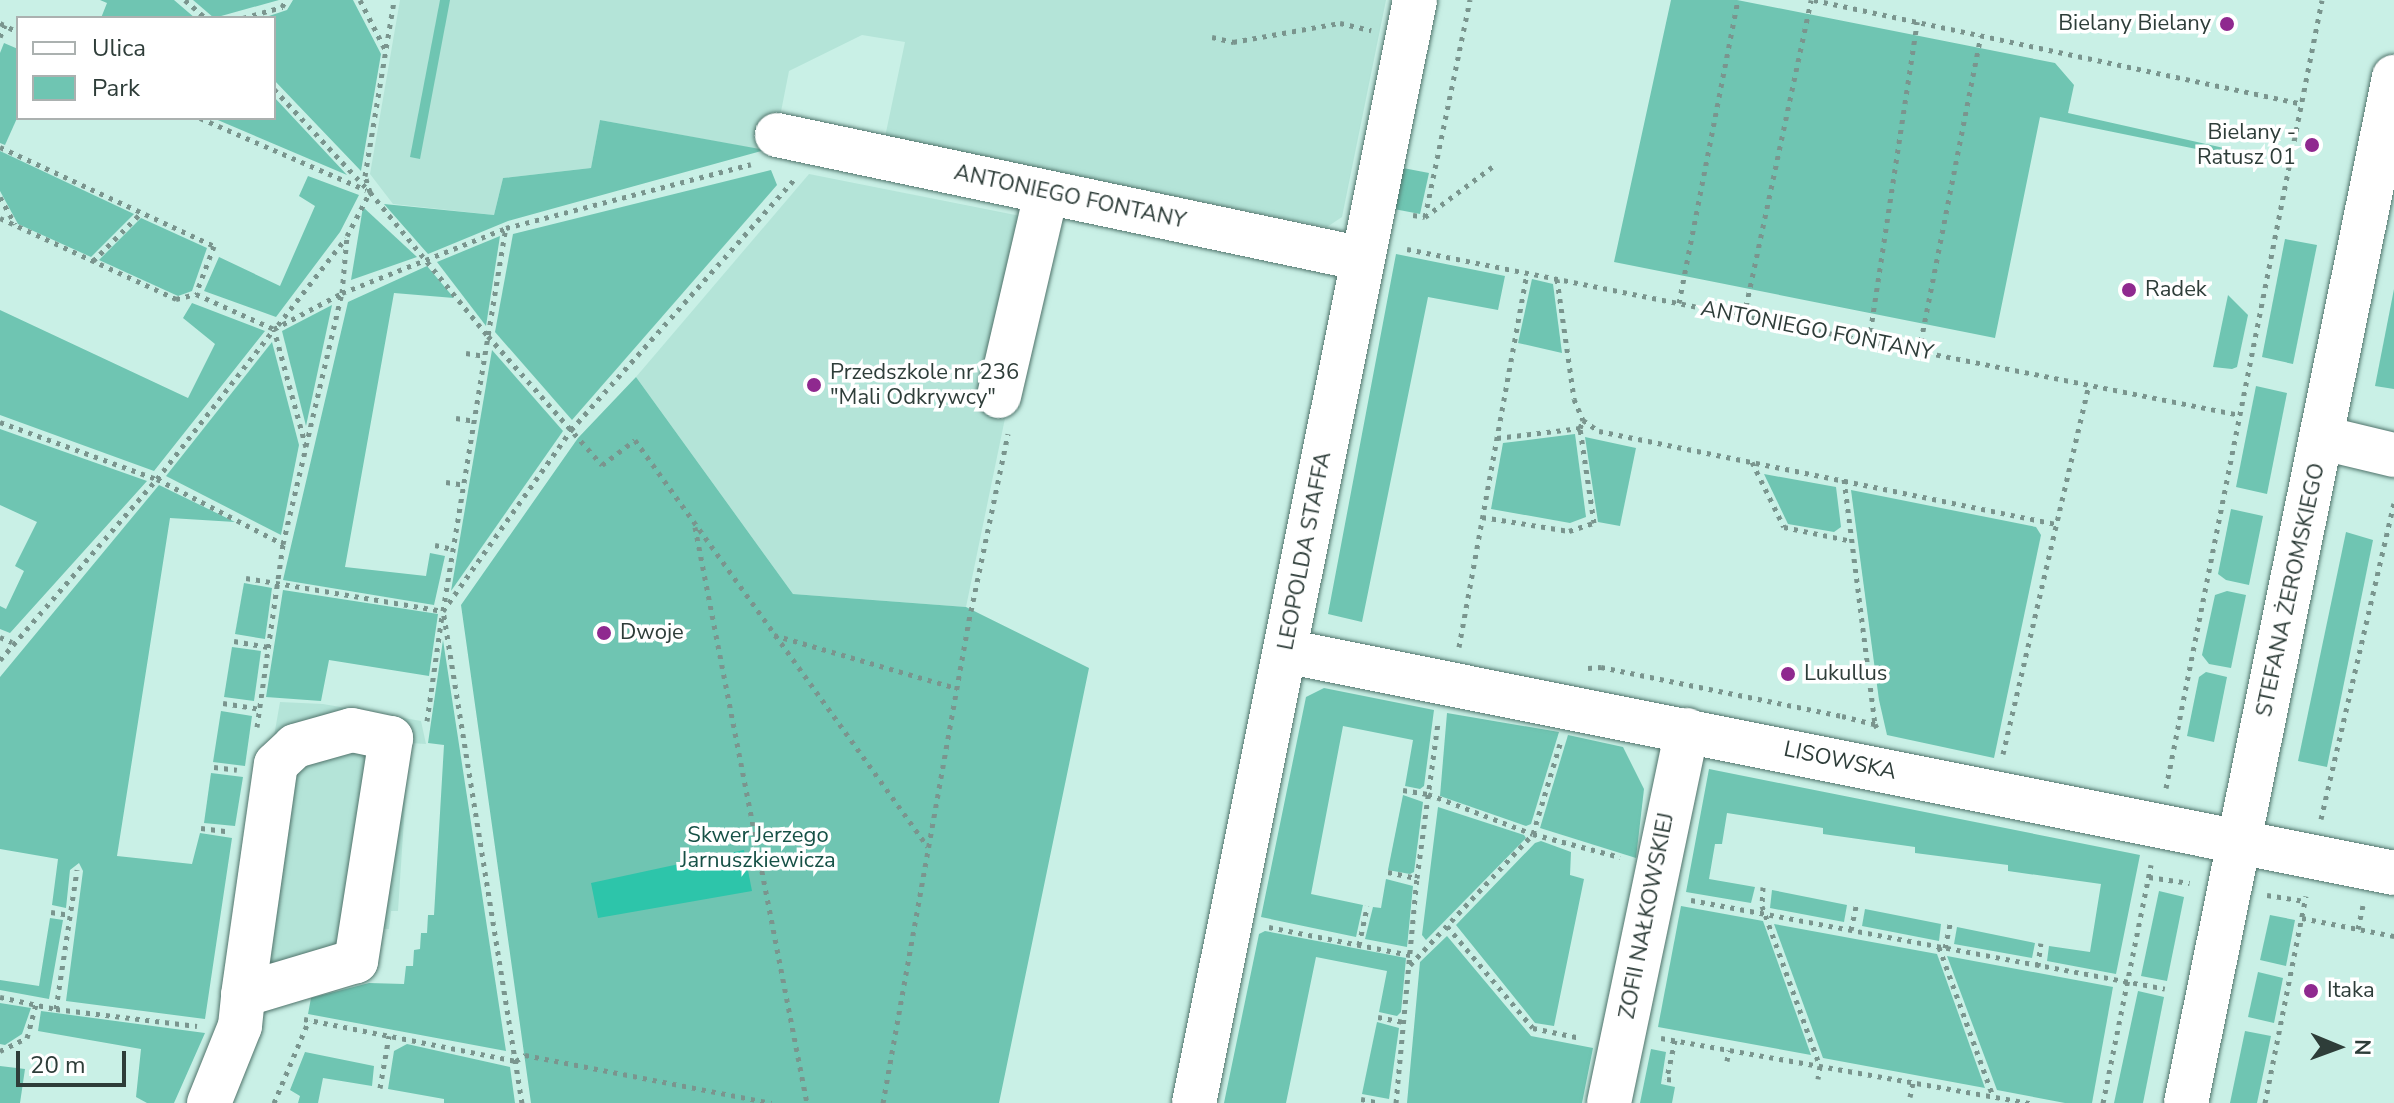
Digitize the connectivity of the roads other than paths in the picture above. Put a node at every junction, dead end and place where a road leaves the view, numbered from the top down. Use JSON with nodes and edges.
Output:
{"nodes":[{"id":1,"x":1415,"y":0,"type":"edge"},
{"id":2,"x":2394,"y":77,"type":"edge"},
{"id":3,"x":767,"y":149,"type":"road end"},
{"id":4,"x":1046,"y":194,"type":"junction"},
{"id":5,"x":1378,"y":253,"type":"junction"},
{"id":6,"x":1004,"y":413,"type":"road end"},
{"id":7,"x":2323,"y":438,"type":"junction"},
{"id":8,"x":2394,"y":455,"type":"edge"},
{"id":9,"x":1285,"y":651,"type":"junction"},
{"id":10,"x":1687,"y":730,"type":"junction"},
{"id":11,"x":2239,"y":840,"type":"junction"},
{"id":12,"x":2394,"y":873,"type":"edge"},
{"id":13,"x":242,"y":1011,"type":"junction"},
{"id":14,"x":209,"y":1103,"type":"edge"},
{"id":15,"x":1194,"y":1103,"type":"edge"},
{"id":16,"x":1609,"y":1103,"type":"edge"},
{"id":17,"x":2186,"y":1103,"type":"edge"}],
"edges":[{"from":1,"to":5,"type":"street","name":"LEOPOLDA STAFFA"},
{"from":2,"to":7,"type":"street","name":"STEFANA ŻEROMSKIEGO"},
{"from":3,"to":4,"type":"street","name":"ANTONIEGO FONTANY"},
{"from":4,"to":5,"type":"street","name":"ANTONIEGO FONTANY"},
{"from":4,"to":6,"type":"street"},
{"from":5,"to":9,"type":"street","name":"LEOPOLDA STAFFA"},
{"from":7,"to":8,"type":"street"},
{"from":7,"to":11,"type":"street","name":"STEFANA ŻEROMSKIEGO"},
{"from":9,"to":10,"type":"street","name":"LISOWSKA"},
{"from":9,"to":15,"type":"street","name":"LEOPOLDA STAFFA"},
{"from":10,"to":11,"type":"street","name":"LISOWSKA"},
{"from":10,"to":16,"type":"street","name":"ZOFII NAŁKOWSKIEJ"},
{"from":11,"to":12,"type":"street","name":"LISOWSKA"},
{"from":11,"to":17,"type":"street","name":"STEFANA ŻEROMSKIEGO"},
{"from":13,"to":13,"type":"street"},
{"from":13,"to":14,"type":"street"}]}
